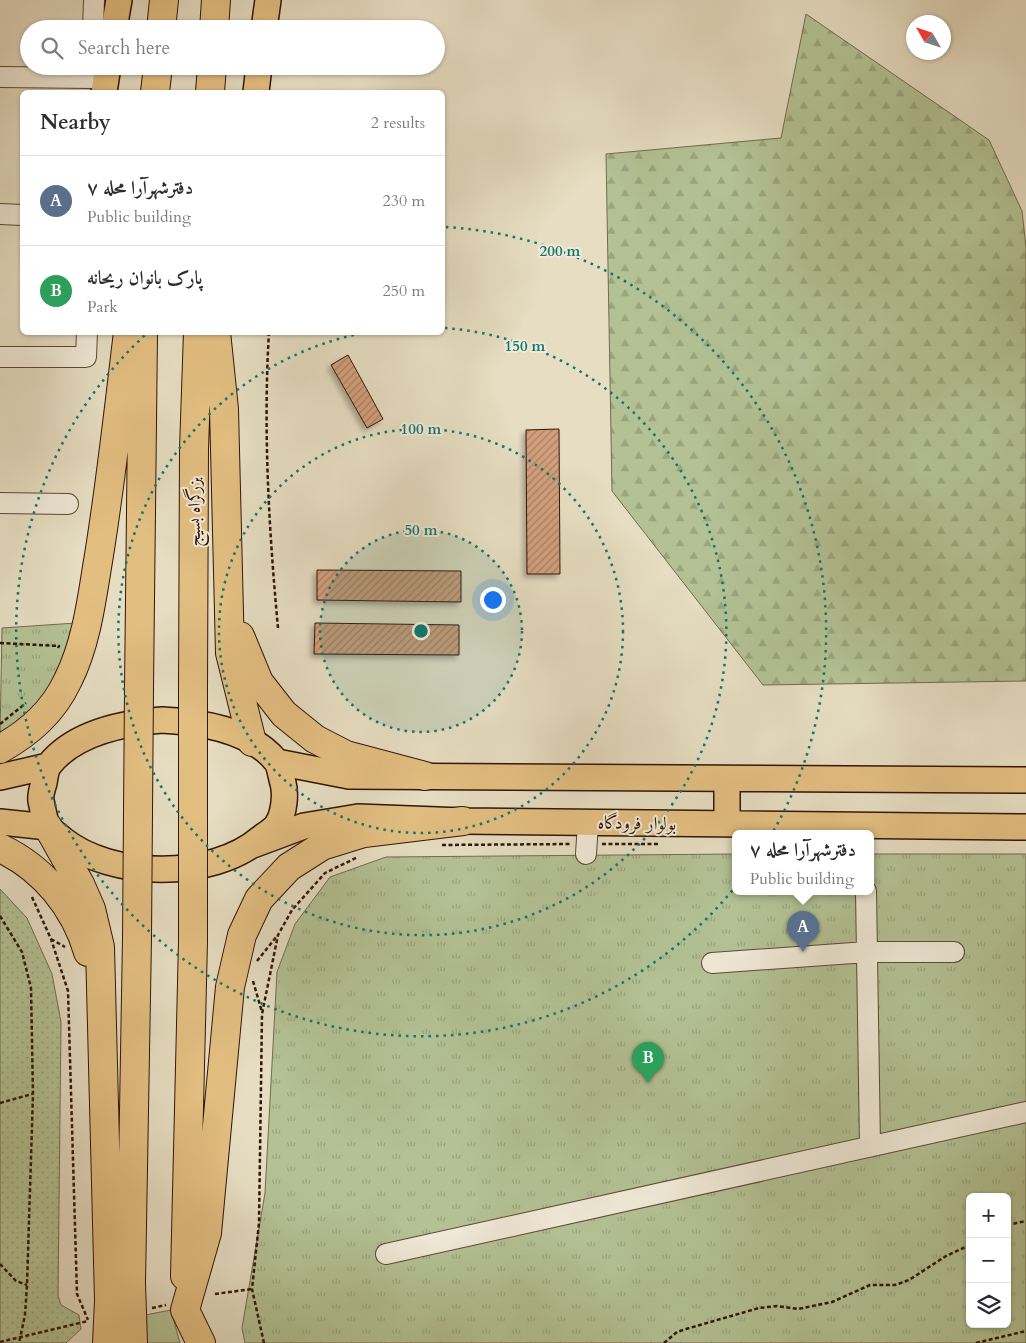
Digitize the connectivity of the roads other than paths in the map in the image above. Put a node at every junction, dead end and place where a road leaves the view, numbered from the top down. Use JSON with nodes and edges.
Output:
{"nodes":[{"id":1,"x":94,"y":0,"type":"edge"},
{"id":2,"x":118,"y":0,"type":"edge"},
{"id":3,"x":216,"y":0,"type":"edge"},
{"id":4,"x":268,"y":0,"type":"edge"},
{"id":5,"x":93,"y":20,"type":"edge"},
{"id":6,"x":115,"y":20,"type":"edge"},
{"id":7,"x":215,"y":20,"type":"edge"},
{"id":8,"x":265,"y":20,"type":"edge"},
{"id":9,"x":157,"y":75,"type":"edge"},
{"id":10,"x":211,"y":75,"type":"edge"},
{"id":11,"x":258,"y":75,"type":"edge"},
{"id":12,"x":0,"y":78,"type":"edge"},
{"id":13,"x":98,"y":79,"type":"edge"},
{"id":14,"x":155,"y":90,"type":"edge"},
{"id":15,"x":210,"y":90,"type":"edge"},
{"id":16,"x":256,"y":90,"type":"edge"},
{"id":17,"x":0,"y":214,"type":"edge"},
{"id":18,"x":20,"y":215,"type":"edge"},
{"id":19,"x":87,"y":335,"type":"edge"},
{"id":20,"x":128,"y":335,"type":"edge"},
{"id":21,"x":143,"y":335,"type":"edge"},
{"id":22,"x":198,"y":335,"type":"edge"},
{"id":23,"x":216,"y":335,"type":"edge"},
{"id":24,"x":0,"y":357,"type":"edge"},
{"id":25,"x":0,"y":503,"type":"edge"},
{"id":26,"x":68,"y":504,"type":"dead end"},
{"id":27,"x":228,"y":603,"type":"junction"},
{"id":28,"x":252,"y":742,"type":"junction"},
{"id":29,"x":0,"y":749,"type":"edge"},
{"id":30,"x":277,"y":762,"type":"junction"},
{"id":31,"x":48,"y":766,"type":"junction"},
{"id":32,"x":424,"y":776,"type":"junction"},
{"id":33,"x":0,"y":777,"type":"edge"},
{"id":34,"x":728,"y":779,"type":"junction"},
{"id":35,"x":1026,"y":780,"type":"edge"},
{"id":36,"x":463,"y":821,"type":"junction"},
{"id":37,"x":0,"y":822,"type":"edge"},
{"id":38,"x":727,"y":824,"type":"junction"},
{"id":39,"x":48,"y":827,"type":"junction"},
{"id":40,"x":1026,"y":828,"type":"edge"},
{"id":41,"x":863,"y":830,"type":"edge"},
{"id":42,"x":253,"y":845,"type":"junction"},
{"id":43,"x":0,"y":848,"type":"edge"},
{"id":44,"x":866,"y":895,"type":"edge"},
{"id":45,"x":867,"y":952,"type":"junction"},
{"id":46,"x":954,"y":952,"type":"dead end"},
{"id":47,"x":712,"y":962,"type":"dead end"},
{"id":48,"x":100,"y":994,"type":"junction"},
{"id":49,"x":1026,"y":1112,"type":"edge"},
{"id":50,"x":870,"y":1146,"type":"junction"},
{"id":51,"x":386,"y":1254,"type":"dead end"},
{"id":52,"x":131,"y":1283,"type":"junction"},
{"id":53,"x":176,"y":1307,"type":"junction"},
{"id":54,"x":107,"y":1343,"type":"edge"},
{"id":55,"x":122,"y":1343,"type":"edge"},
{"id":56,"x":133,"y":1343,"type":"edge"},
{"id":57,"x":195,"y":1343,"type":"edge"},
{"id":58,"x":201,"y":1343,"type":"edge"}],
"edges":[{"from":1,"to":5,"type":"street"},
{"from":2,"to":6,"type":"main road"},
{"from":3,"to":7,"type":"highway"},
{"from":4,"to":8,"type":"main road"},
{"from":9,"to":14,"type":"highway"},
{"from":10,"to":15,"type":"highway"},
{"from":11,"to":16,"type":"main road"},
{"from":12,"to":13,"type":"street"},
{"from":17,"to":18,"type":"street"},
{"from":19,"to":24,"type":"street"},
{"from":20,"to":29,"type":"highway"},
{"from":21,"to":52,"type":"highway","bridge":true},
{"from":22,"to":53,"type":"highway","name":"بزرگراه بسیج","bridge":true},
{"from":23,"to":27,"type":"highway"},
{"from":25,"to":26,"type":"street"},
{"from":27,"to":28,"type":"highway"},
{"from":27,"to":32,"type":"highway"},
{"from":28,"to":30,"type":"main road"},
{"from":28,"to":31,"type":"main road"},
{"from":30,"to":32,"type":"main road"},
{"from":30,"to":42,"type":"main road"},
{"from":31,"to":33,"type":"main road"},
{"from":31,"to":39,"type":"main road"},
{"from":32,"to":34,"type":"main road"},
{"from":34,"to":35,"type":"main road"},
{"from":34,"to":38,"type":"main road"},
{"from":36,"to":38,"type":"main road","name":"بولوار فرودگاه"},
{"from":36,"to":42,"type":"main road","name":"بولوار فرودگاه"},
{"from":36,"to":53,"type":"highway"},
{"from":37,"to":39,"type":"main road"},
{"from":38,"to":41,"type":"main road","name":"بولوار فرودگاه"},
{"from":39,"to":42,"type":"main road"},
{"from":39,"to":48,"type":"highway"},
{"from":40,"to":41,"type":"main road","name":"بولوار فرودگاه"},
{"from":43,"to":48,"type":"highway"},
{"from":44,"to":45,"type":"street"},
{"from":45,"to":46,"type":"street"},
{"from":45,"to":47,"type":"street"},
{"from":45,"to":50,"type":"street"},
{"from":48,"to":54,"type":"highway"},
{"from":49,"to":50,"type":"street"},
{"from":50,"to":51,"type":"street"},
{"from":52,"to":55,"type":"highway"},
{"from":52,"to":56,"type":"highway"},
{"from":53,"to":57,"type":"highway"},
{"from":53,"to":58,"type":"highway"}]}
